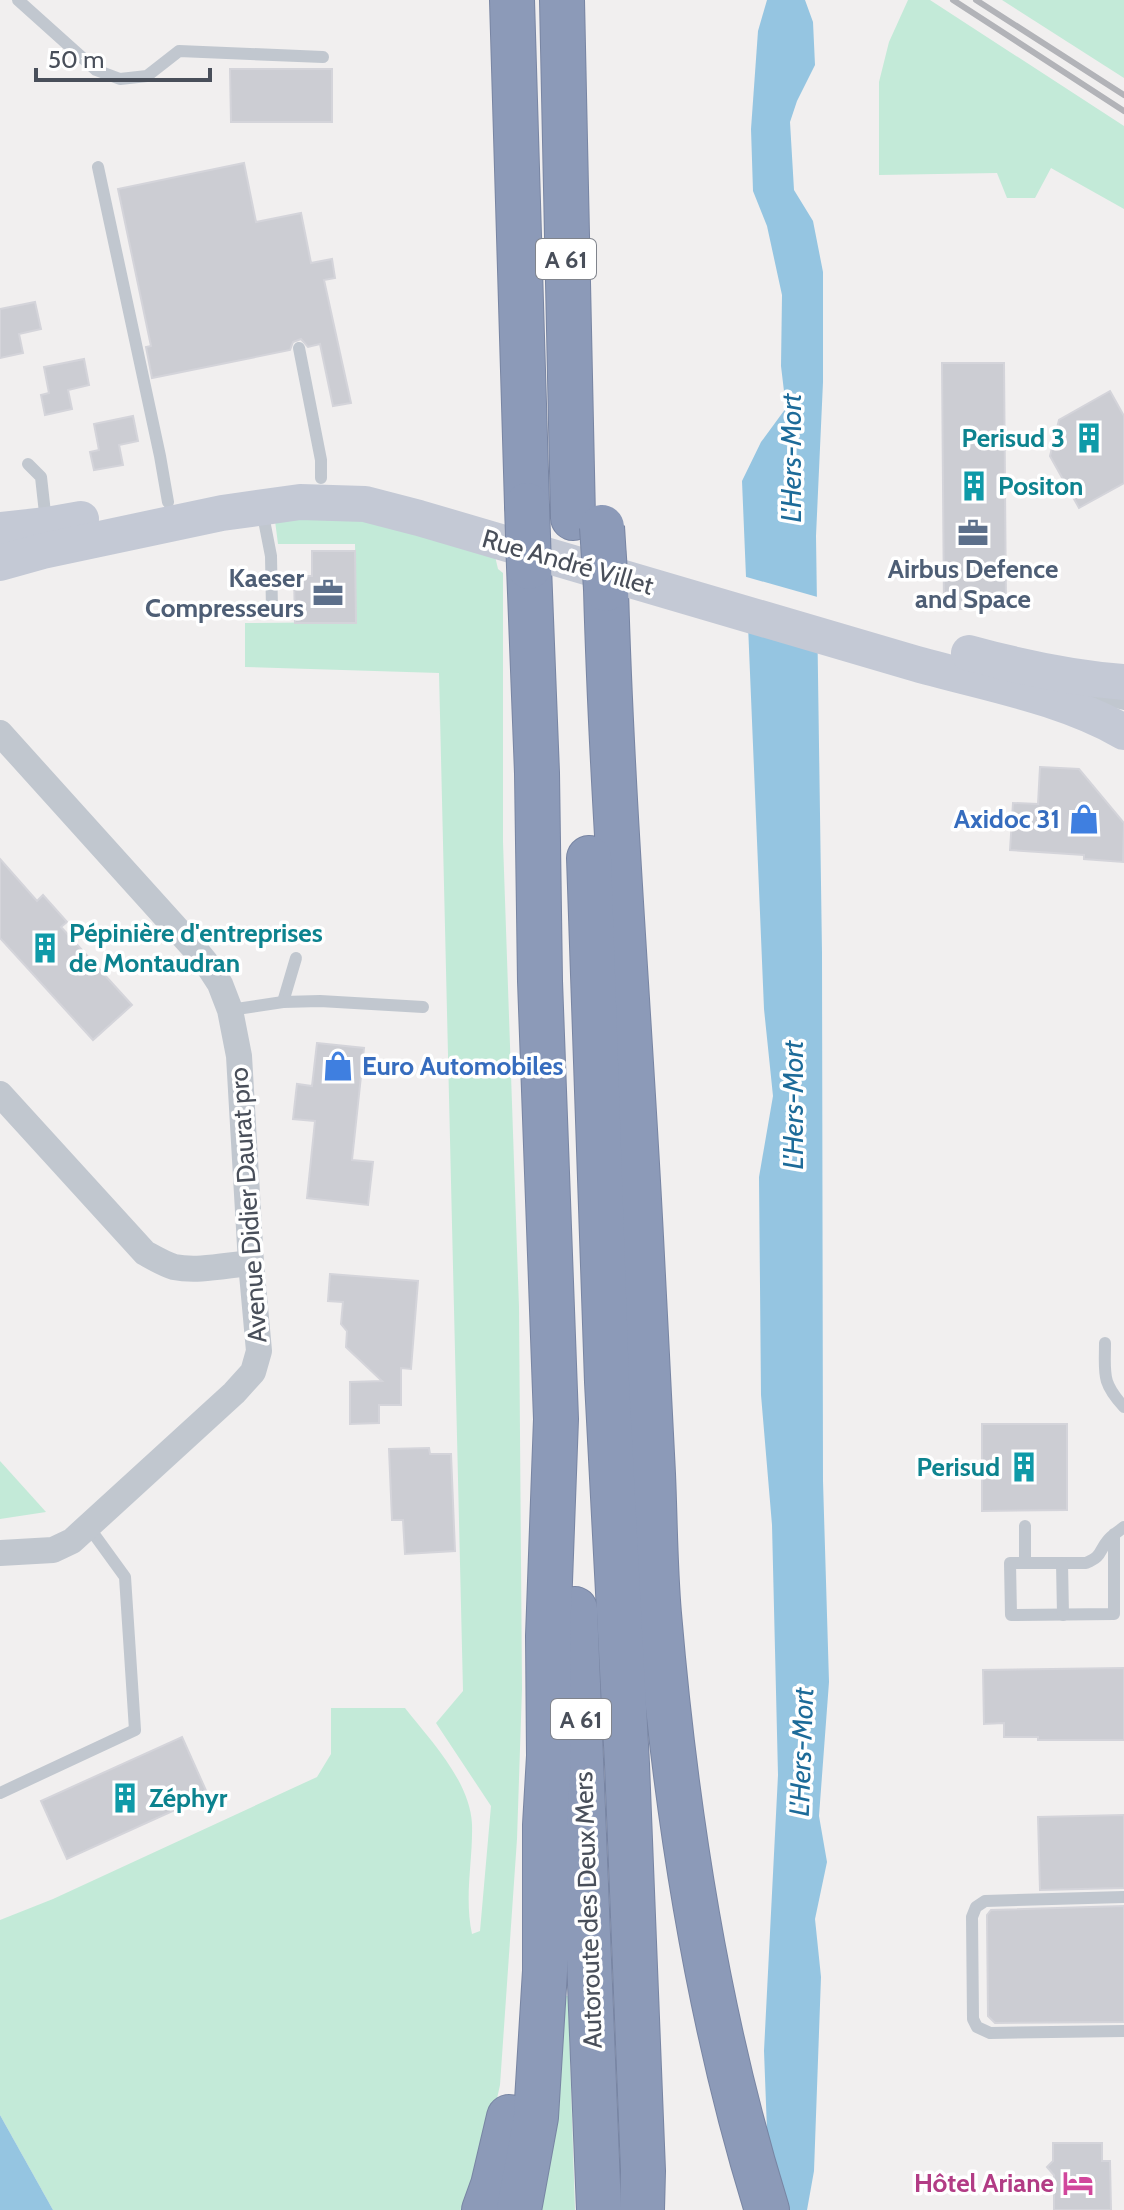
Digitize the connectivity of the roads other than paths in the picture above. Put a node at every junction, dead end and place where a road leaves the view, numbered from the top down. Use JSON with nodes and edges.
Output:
{"nodes":[{"id":1,"x":18,"y":0,"type":"edge"},
{"id":2,"x":512,"y":0,"type":"edge"},
{"id":3,"x":562,"y":0,"type":"edge"},
{"id":4,"x":323,"y":57,"type":"dead end"},
{"id":5,"x":98,"y":167,"type":"dead end"},
{"id":6,"x":299,"y":348,"type":"dead end"},
{"id":7,"x":28,"y":464,"type":"dead end"},
{"id":8,"x":321,"y":478,"type":"junction"},
{"id":9,"x":168,"y":502,"type":"junction"},
{"id":10,"x":261,"y":506,"type":"junction"},
{"id":11,"x":506,"y":524,"type":"junction"},
{"id":12,"x":0,"y":530,"type":"edge"},
{"id":13,"x":42,"y":532,"type":"junction"},
{"id":14,"x":0,"y":563,"type":"edge"},
{"id":15,"x":590,"y":585,"type":"junction"},
{"id":16,"x":700,"y":589,"type":"junction"},
{"id":17,"x":272,"y":610,"type":"dead end"},
{"id":18,"x":880,"y":641,"type":"junction"},
{"id":19,"x":1124,"y":682,"type":"edge"},
{"id":20,"x":1052,"y":687,"type":"dead end"},
{"id":21,"x":1067,"y":691,"type":"dead end"},
{"id":22,"x":1124,"y":704,"type":"edge"},
{"id":23,"x":1124,"y":732,"type":"edge"},
{"id":24,"x":0,"y":733,"type":"edge"},
{"id":25,"x":296,"y":958,"type":"dead end"},
{"id":26,"x":283,"y":1002,"type":"junction"},
{"id":27,"x":423,"y":1007,"type":"dead end"},
{"id":28,"x":230,"y":1010,"type":"junction"},
{"id":29,"x":0,"y":1094,"type":"edge"},
{"id":30,"x":251,"y":1263,"type":"junction"},
{"id":31,"x":1105,"y":1343,"type":"dead end"},
{"id":32,"x":1124,"y":1407,"type":"edge"},
{"id":33,"x":556,"y":1419,"type":"junction"},
{"id":34,"x":88,"y":1526,"type":"junction"},
{"id":35,"x":1025,"y":1526,"type":"dead end"},
{"id":36,"x":1119,"y":1531,"type":"edge"},
{"id":37,"x":0,"y":1553,"type":"edge"},
{"id":38,"x":1025,"y":1563,"type":"junction"},
{"id":39,"x":1062,"y":1563,"type":"junction"},
{"id":40,"x":1063,"y":1615,"type":"junction"},
{"id":41,"x":0,"y":1793,"type":"edge"},
{"id":42,"x":545,"y":1825,"type":"junction"},
{"id":43,"x":1124,"y":1897,"type":"edge"},
{"id":44,"x":1124,"y":2031,"type":"edge"},
{"id":45,"x":645,"y":2197,"type":"edge"},
{"id":46,"x":484,"y":2210,"type":"edge"},
{"id":47,"x":519,"y":2210,"type":"edge"},
{"id":48,"x":599,"y":2210,"type":"edge"},
{"id":49,"x":767,"y":2210,"type":"edge"}],
"edges":[{"from":1,"to":4,"type":"lane"},
{"from":2,"to":11,"type":"highway","number":"A 61"},
{"from":3,"to":15,"type":"highway","number":"A 61"},
{"from":5,"to":9,"type":"lane"},
{"from":6,"to":8,"type":"lane"},
{"from":7,"to":13,"type":"lane"},
{"from":8,"to":9,"type":"main road","name":"Rue André Villet"},
{"from":8,"to":16,"type":"main road","name":"Rue André Villet"},
{"from":9,"to":13,"type":"main road","name":"Rue André Villet"},
{"from":10,"to":11,"type":"main road","name":"Rue André Villet"},
{"from":10,"to":14,"type":"main road","name":"Rue André Villet"},
{"from":10,"to":17,"type":"lane"},
{"from":11,"to":13,"type":"lane"},
{"from":11,"to":16,"type":"main road","name":"Rue André Villet"},
{"from":11,"to":33,"type":"highway","number":"A 61","bridge":true},
{"from":12,"to":13,"type":"main road","name":"Rue André Villet"},
{"from":15,"to":45,"type":"highway","number":"A 61"},
{"from":15,"to":49,"type":"highway"},
{"from":16,"to":18,"type":"main road","name":"Rue André Villet"},
{"from":18,"to":19,"type":"main road","name":"Rue André Villet"},
{"from":18,"to":20,"type":"lane","name":"Rue André Villet"},
{"from":18,"to":23,"type":"main road","name":"Rue André Villet"},
{"from":21,"to":22,"type":"lane"},
{"from":24,"to":28,"type":"street","name":"Avenue Didier Daurat pro"},
{"from":25,"to":26,"type":"lane"},
{"from":26,"to":27,"type":"lane"},
{"from":26,"to":28,"type":"lane"},
{"from":28,"to":30,"type":"street","name":"Avenue Didier Daurat pro"},
{"from":29,"to":30,"type":"street"},
{"from":30,"to":34,"type":"street","name":"Avenue Didier Daurat pro"},
{"from":31,"to":32,"type":"lane"},
{"from":33,"to":42,"type":"highway"},
{"from":33,"to":48,"type":"highway","name":"Autoroute des Deux Mers","number":"A 61"},
{"from":34,"to":37,"type":"street","name":"Avenue Didier Daurat pro"},
{"from":34,"to":41,"type":"lane"},
{"from":35,"to":38,"type":"lane"},
{"from":36,"to":39,"type":"lane"},
{"from":36,"to":40,"type":"lane"},
{"from":38,"to":39,"type":"lane"},
{"from":38,"to":40,"type":"lane"},
{"from":39,"to":40,"type":"lane"},
{"from":42,"to":46,"type":"highway"},
{"from":42,"to":47,"type":"highway"},
{"from":43,"to":44,"type":"lane"}]}
